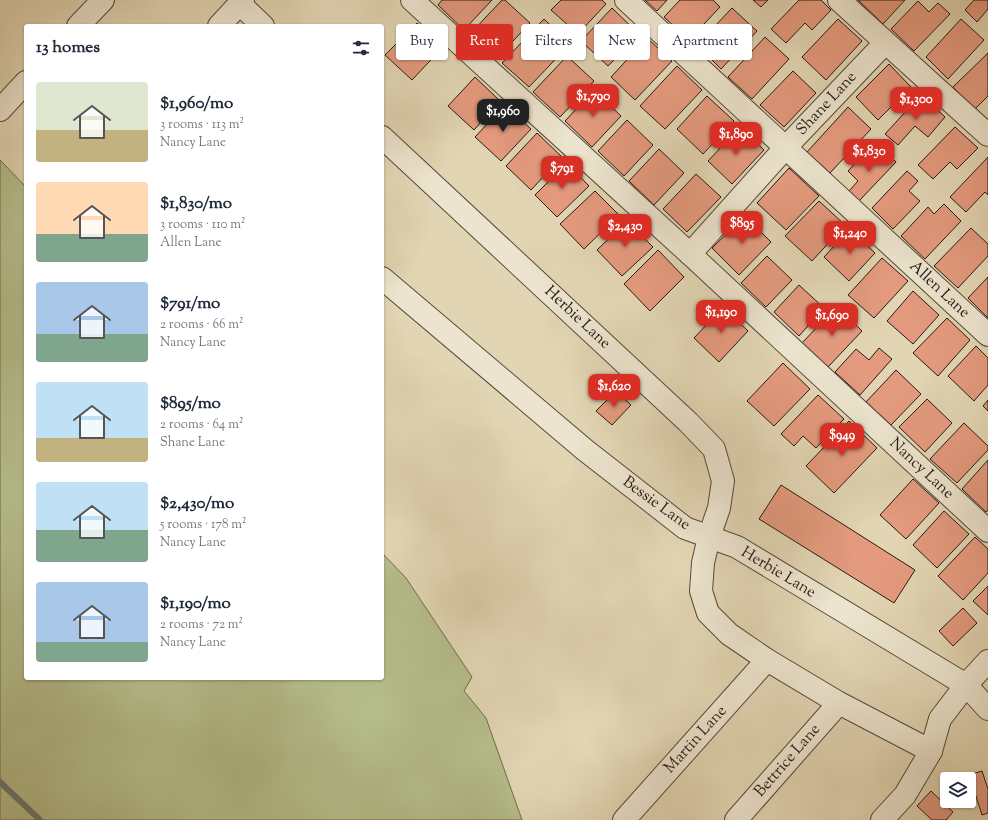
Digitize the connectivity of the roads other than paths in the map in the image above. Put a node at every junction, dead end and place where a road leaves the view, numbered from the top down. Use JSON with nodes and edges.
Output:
{"nodes":[{"id":1,"x":103,"y":0,"type":"edge"},
{"id":2,"x":412,"y":0,"type":"edge"},
{"id":3,"x":626,"y":0,"type":"edge"},
{"id":4,"x":839,"y":0,"type":"edge"},
{"id":5,"x":242,"y":2,"type":"edge"},
{"id":6,"x":80,"y":24,"type":"edge"},
{"id":7,"x":221,"y":24,"type":"edge"},
{"id":8,"x":261,"y":24,"type":"edge"},
{"id":9,"x":885,"y":43,"type":"junction"},
{"id":10,"x":24,"y":84,"type":"edge"},
{"id":11,"x":0,"y":110,"type":"edge"},
{"id":12,"x":988,"y":135,"type":"edge"},
{"id":13,"x":384,"y":139,"type":"edge"},
{"id":14,"x":786,"y":147,"type":"junction"},
{"id":15,"x":690,"y":254,"type":"junction"},
{"id":16,"x":384,"y":280,"type":"edge"},
{"id":17,"x":988,"y":335,"type":"edge"},
{"id":18,"x":988,"y":531,"type":"edge"},
{"id":19,"x":709,"y":538,"type":"junction"},
{"id":20,"x":768,"y":660,"type":"junction"},
{"id":21,"x":988,"y":661,"type":"edge"},
{"id":22,"x":966,"y":685,"type":"junction"},
{"id":23,"x":839,"y":703,"type":"junction"},
{"id":24,"x":988,"y":709,"type":"edge"},
{"id":25,"x":931,"y":751,"type":"junction"},
{"id":26,"x":624,"y":820,"type":"edge"},
{"id":27,"x":736,"y":820,"type":"edge"},
{"id":28,"x":882,"y":820,"type":"edge"}],
"edges":[{"from":1,"to":6,"type":"street"},
{"from":2,"to":15,"type":"street","name":"Nancy Lane"},
{"from":3,"to":14,"type":"street","name":"Allen Lane"},
{"from":4,"to":9,"type":"street"},
{"from":5,"to":7,"type":"street"},
{"from":5,"to":8,"type":"street"},
{"from":9,"to":12,"type":"street"},
{"from":9,"to":14,"type":"street","name":"Shane Lane"},
{"from":10,"to":11,"type":"street"},
{"from":13,"to":19,"type":"street","name":"Herbie Lane"},
{"from":14,"to":15,"type":"street","name":"Shane Lane"},
{"from":14,"to":17,"type":"street","name":"Allen Lane"},
{"from":15,"to":18,"type":"street","name":"Nancy Lane"},
{"from":16,"to":19,"type":"street","name":"Bessie Lane"},
{"from":19,"to":20,"type":"street","name":"Bessie Lane"},
{"from":19,"to":22,"type":"street","name":"Herbie Lane"},
{"from":20,"to":23,"type":"street","name":"Bessie Lane"},
{"from":20,"to":26,"type":"street","name":"Martin Lane"},
{"from":21,"to":22,"type":"street"},
{"from":22,"to":24,"type":"street","name":"Herbie Lane"},
{"from":22,"to":25,"type":"street"},
{"from":23,"to":25,"type":"street","name":"Bessie Lane"},
{"from":23,"to":27,"type":"street","name":"Bettrice Lane"},
{"from":25,"to":28,"type":"street"}]}
